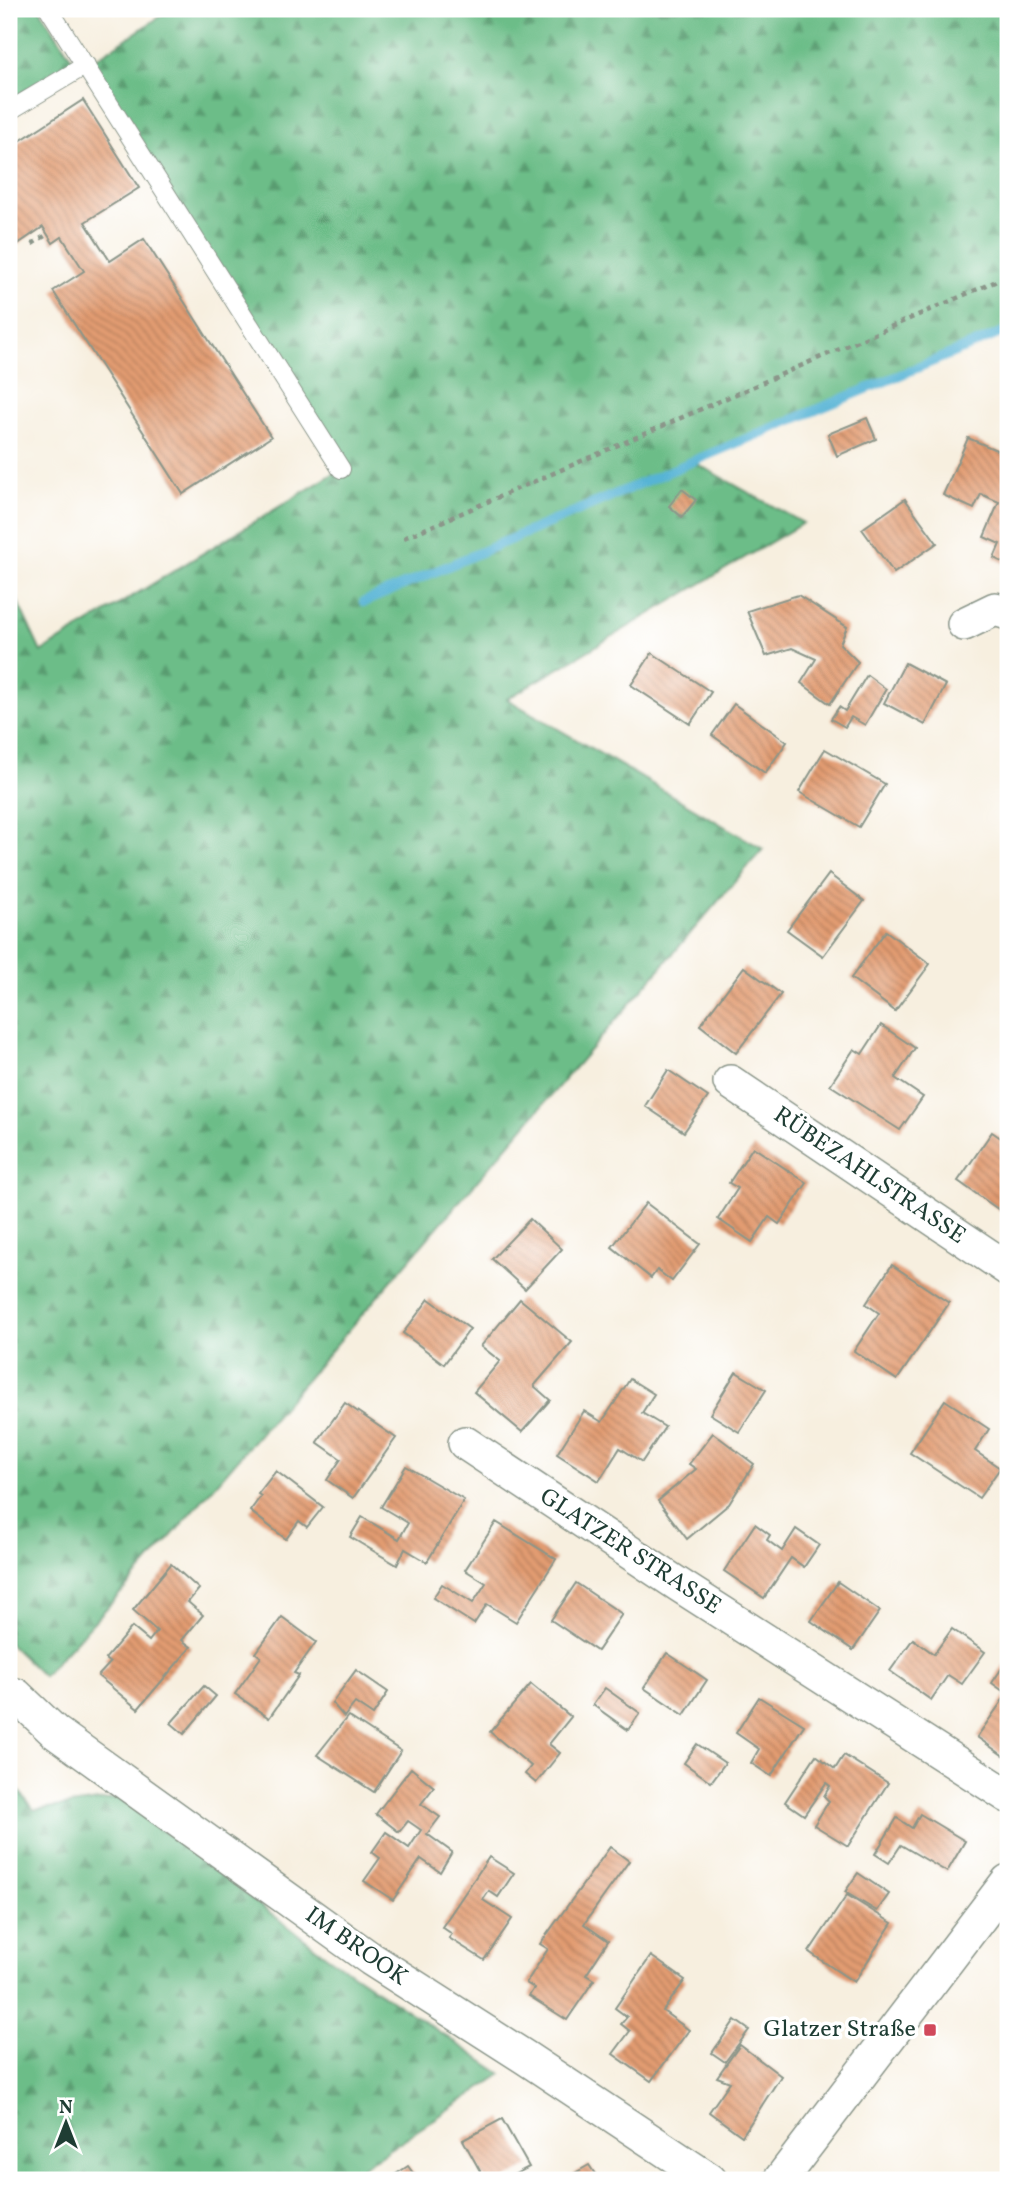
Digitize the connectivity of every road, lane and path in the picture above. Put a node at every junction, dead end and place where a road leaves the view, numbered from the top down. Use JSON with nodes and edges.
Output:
{"nodes":[{"id":1,"x":49,"y":9,"type":"edge"},
{"id":2,"x":86,"y":65,"type":"junction"},
{"id":3,"x":9,"y":111,"type":"edge"},
{"id":4,"x":48,"y":234,"type":"dead end"},
{"id":5,"x":32,"y":244,"type":"dead end"},
{"id":6,"x":1008,"y":276,"type":"edge"},
{"id":7,"x":341,"y":469,"type":"dead end"},
{"id":8,"x":404,"y":538,"type":"dead end"},
{"id":9,"x":1008,"y":613,"type":"edge"},
{"id":10,"x":964,"y":624,"type":"dead end"},
{"id":11,"x":730,"y":1082,"type":"dead end"},
{"id":12,"x":1008,"y":1269,"type":"edge"},
{"id":13,"x":465,"y":1443,"type":"dead end"},
{"id":14,"x":16,"y":1695,"type":"dead end"},
{"id":15,"x":1008,"y":1796,"type":"edge"},
{"id":16,"x":1008,"y":1881,"type":"edge"},
{"id":17,"x":710,"y":2180,"type":"edge"},
{"id":18,"x":780,"y":2180,"type":"edge"}],
"edges":[{"from":1,"to":2,"type":"lane"},
{"from":2,"to":3,"type":"lane"},
{"from":2,"to":7,"type":"lane"},
{"from":4,"to":5,"type":"path"},
{"from":6,"to":8,"type":"path"},
{"from":9,"to":10,"type":"street"},
{"from":11,"to":12,"type":"street","name":"RÜBEZAHLSTRASSE"},
{"from":13,"to":15,"type":"street","name":"GLATZER STRASSE"},
{"from":14,"to":17,"type":"street","name":"IM BROOK"},
{"from":16,"to":18,"type":"street"}]}
